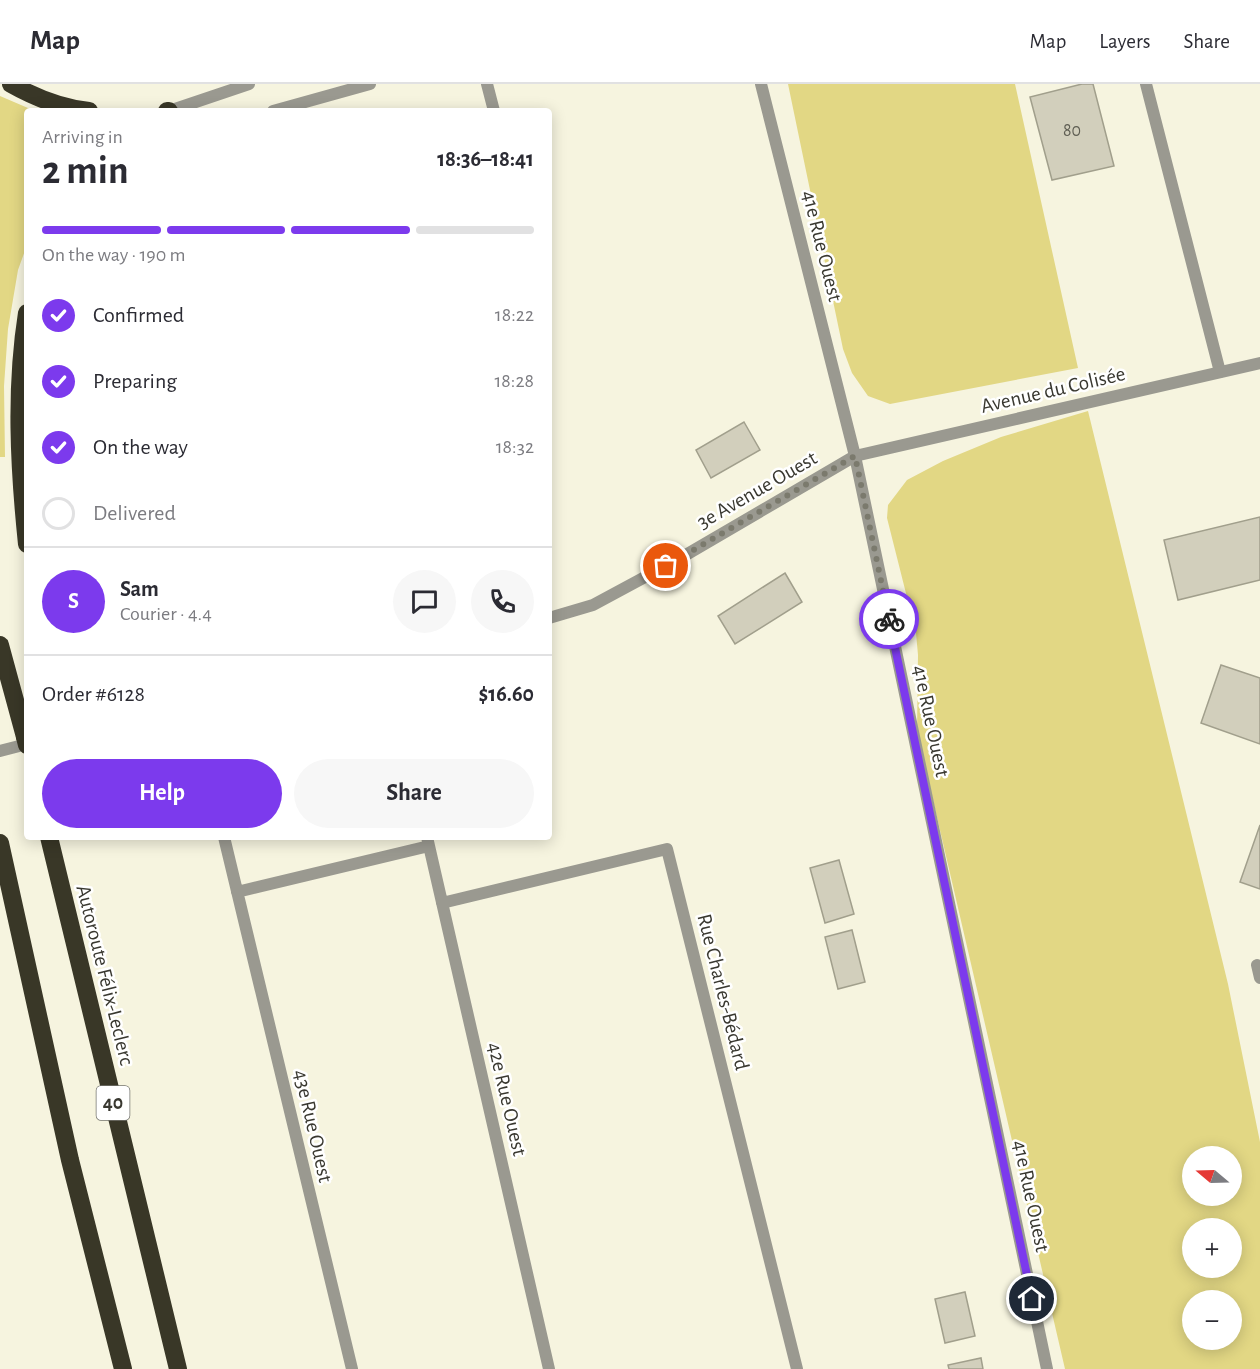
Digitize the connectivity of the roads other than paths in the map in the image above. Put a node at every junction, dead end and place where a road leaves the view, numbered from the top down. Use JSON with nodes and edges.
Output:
{"nodes":[{"id":1,"x":11,"y":84,"type":"edge"},
{"id":2,"x":249,"y":84,"type":"edge"},
{"id":3,"x":370,"y":84,"type":"edge"},
{"id":4,"x":487,"y":84,"type":"edge"},
{"id":5,"x":761,"y":84,"type":"edge"},
{"id":6,"x":1146,"y":84,"type":"edge"},
{"id":7,"x":68,"y":108,"type":"edge"},
{"id":8,"x":177,"y":108,"type":"edge"},
{"id":9,"x":284,"y":108,"type":"edge"},
{"id":10,"x":493,"y":108,"type":"edge"},
{"id":11,"x":24,"y":330,"type":"edge"},
{"id":12,"x":1260,"y":363,"type":"edge"},
{"id":13,"x":1220,"y":372,"type":"junction"},
{"id":14,"x":855,"y":456,"type":"junction"},
{"id":15,"x":24,"y":506,"type":"edge"},
{"id":16,"x":552,"y":617,"type":"edge"},
{"id":17,"x":0,"y":645,"type":"edge"},
{"id":18,"x":24,"y":727,"type":"edge"},
{"id":19,"x":24,"y":739,"type":"edge"},
{"id":20,"x":0,"y":751,"type":"edge"},
{"id":21,"x":50,"y":840,"type":"edge"},
{"id":22,"x":225,"y":840,"type":"edge"},
{"id":23,"x":428,"y":842,"type":"edge"},
{"id":24,"x":0,"y":843,"type":"edge"},
{"id":25,"x":237,"y":892,"type":"junction"},
{"id":26,"x":442,"y":903,"type":"junction"},
{"id":27,"x":1257,"y":965,"type":"dead end"},
{"id":28,"x":1260,"y":978,"type":"edge"},
{"id":29,"x":123,"y":1369,"type":"edge"},
{"id":30,"x":178,"y":1369,"type":"edge"},
{"id":31,"x":352,"y":1369,"type":"edge"},
{"id":32,"x":549,"y":1369,"type":"edge"},
{"id":33,"x":797,"y":1369,"type":"edge"},
{"id":34,"x":1047,"y":1369,"type":"edge"}],
"edges":[{"from":1,"to":7,"type":"highway"},
{"from":2,"to":8,"type":"street"},
{"from":3,"to":9,"type":"street"},
{"from":4,"to":10,"type":"street"},
{"from":5,"to":14,"type":"street","name":"41e Rue Ouest"},
{"from":6,"to":13,"type":"street"},
{"from":11,"to":15,"type":"highway"},
{"from":12,"to":13,"type":"street","name":"Avenue du Colisée"},
{"from":13,"to":14,"type":"street","name":"Avenue du Colisée"},
{"from":14,"to":16,"type":"street","name":"3e Avenue Ouest"},
{"from":14,"to":34,"type":"street","name":"41e Rue Ouest"},
{"from":17,"to":18,"type":"highway"},
{"from":19,"to":20,"type":"street"},
{"from":21,"to":30,"type":"highway","name":"Autoroute Félix-Leclerc","number":"40"},
{"from":22,"to":25,"type":"street","name":"43e Rue Ouest"},
{"from":23,"to":25,"type":"street"},
{"from":23,"to":26,"type":"street","name":"42e Rue Ouest"},
{"from":24,"to":29,"type":"highway"},
{"from":25,"to":31,"type":"street","name":"43e Rue Ouest"},
{"from":26,"to":32,"type":"street","name":"42e Rue Ouest"},
{"from":26,"to":33,"type":"street","name":"Rue Charles-Bédard"},
{"from":27,"to":28,"type":"street"}]}
